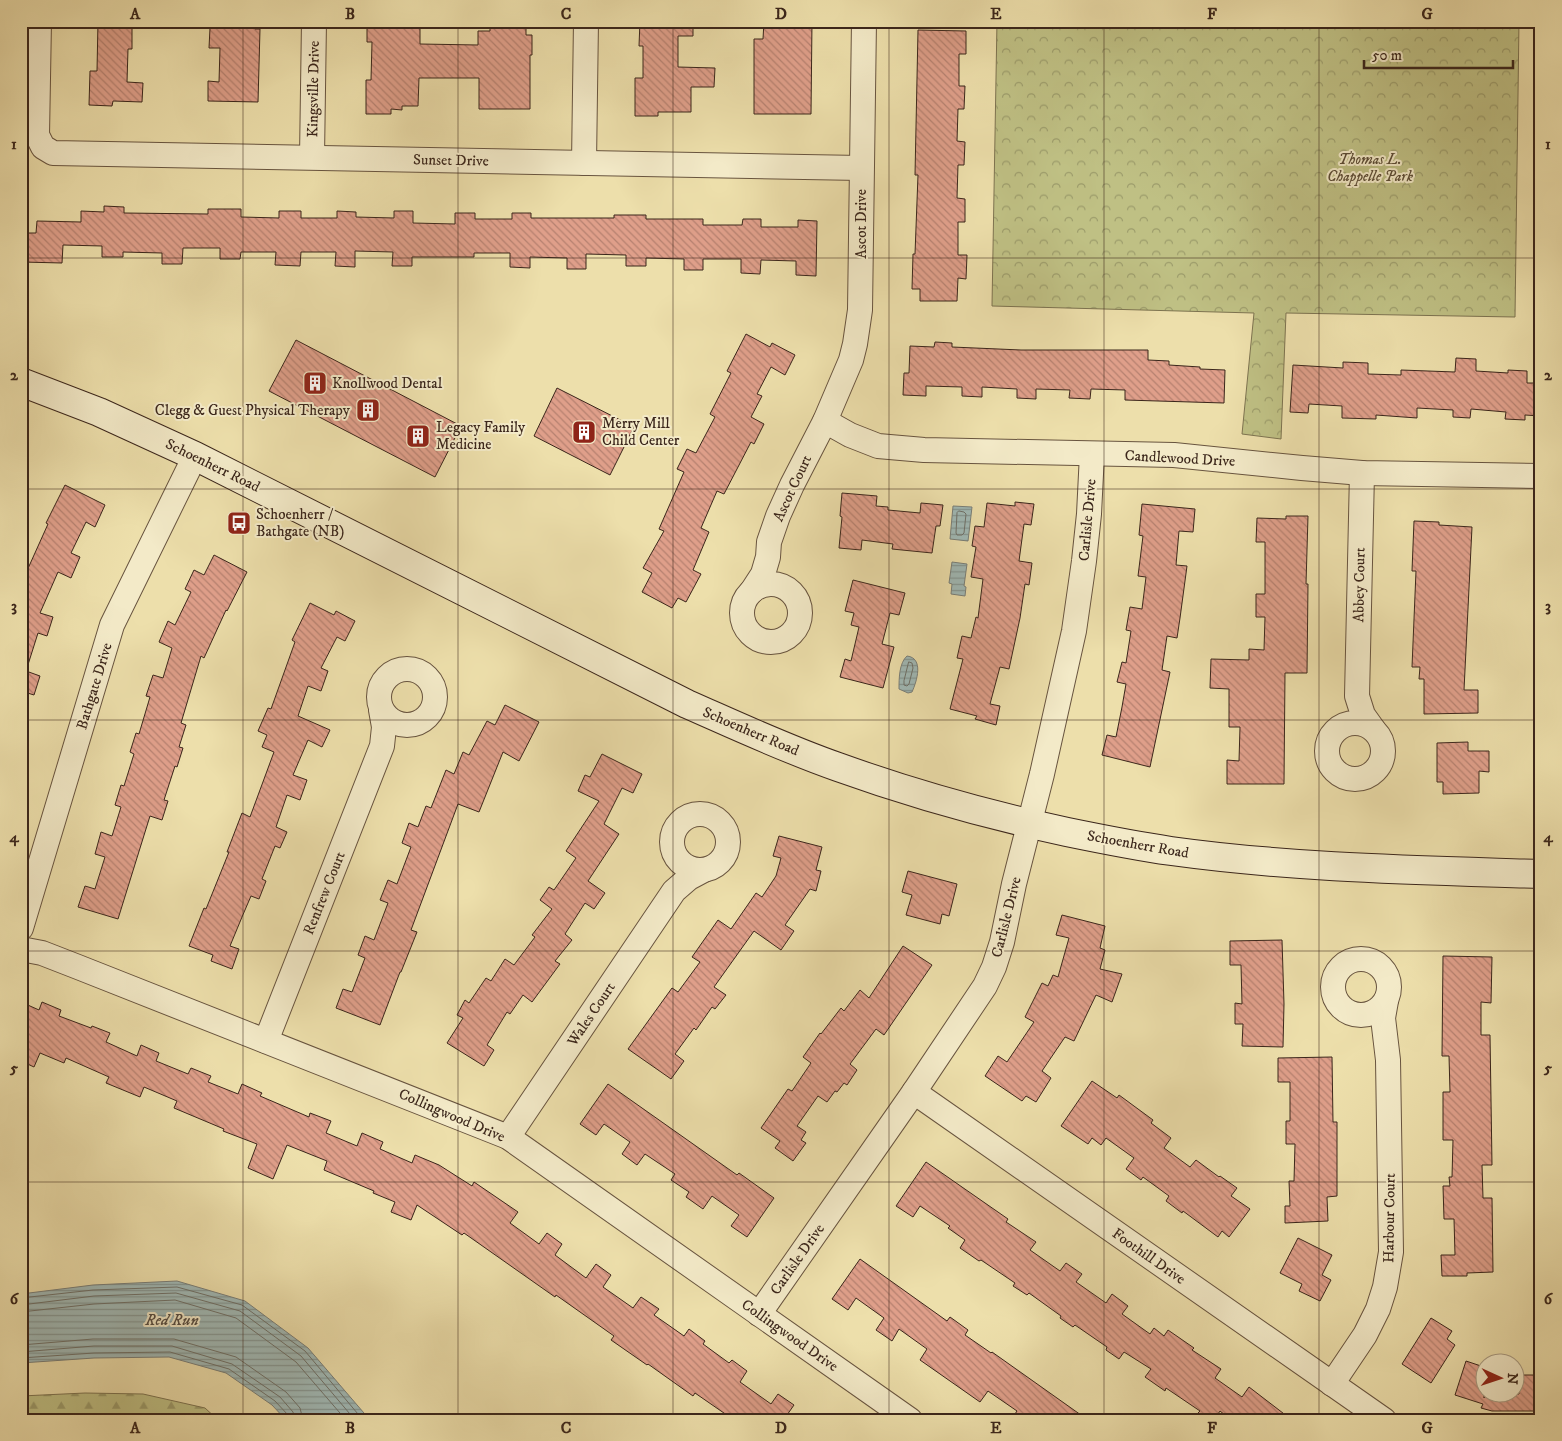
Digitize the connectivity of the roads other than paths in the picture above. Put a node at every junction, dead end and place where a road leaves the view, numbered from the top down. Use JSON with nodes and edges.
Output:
{"nodes":[{"id":1,"x":39,"y":21,"type":"edge"},
{"id":2,"x":314,"y":21,"type":"edge"},
{"id":3,"x":586,"y":21,"type":"edge"},
{"id":4,"x":864,"y":21,"type":"edge"},
{"id":5,"x":312,"y":157,"type":"junction"},
{"id":6,"x":584,"y":163,"type":"junction"},
{"id":7,"x":861,"y":168,"type":"junction"},
{"id":8,"x":21,"y":382,"type":"edge"},
{"id":9,"x":825,"y":422,"type":"junction"},
{"id":10,"x":1092,"y":454,"type":"junction"},
{"id":11,"x":196,"y":456,"type":"junction"},
{"id":12,"x":1362,"y":473,"type":"junction"},
{"id":13,"x":1541,"y":476,"type":"edge"},
{"id":14,"x":768,"y":557,"type":"junction"},
{"id":15,"x":779,"y":585,"type":"junction"},
{"id":16,"x":752,"y":591,"type":"junction"},
{"id":17,"x":1357,"y":696,"type":"junction"},
{"id":18,"x":382,"y":710,"type":"junction"},
{"id":19,"x":411,"y":725,"type":"junction"},
{"id":20,"x":1340,"y":728,"type":"junction"},
{"id":21,"x":1373,"y":729,"type":"junction"},
{"id":22,"x":382,"y":746,"type":"junction"},
{"id":23,"x":1029,"y":824,"type":"junction"},
{"id":24,"x":674,"y":854,"type":"junction"},
{"id":25,"x":704,"y":870,"type":"junction"},
{"id":26,"x":1541,"y":874,"type":"edge"},
{"id":27,"x":674,"y":891,"type":"junction"},
{"id":28,"x":21,"y":928,"type":"edge"},
{"id":29,"x":21,"y":949,"type":"edge"},
{"id":30,"x":1386,"y":1001,"type":"junction"},
{"id":31,"x":1355,"y":1015,"type":"junction"},
{"id":32,"x":1384,"y":1037,"type":"junction"},
{"id":33,"x":266,"y":1040,"type":"junction"},
{"id":34,"x":914,"y":1092,"type":"junction"},
{"id":35,"x":508,"y":1137,"type":"junction"},
{"id":36,"x":759,"y":1314,"type":"junction"},
{"id":37,"x":1332,"y":1384,"type":"junction"},
{"id":38,"x":910,"y":1420,"type":"edge"},
{"id":39,"x":1384,"y":1420,"type":"edge"}],
"edges":[{"from":1,"to":5,"type":"street","name":"Sunset Drive"},
{"from":2,"to":5,"type":"street","name":"Kingsville Drive"},
{"from":3,"to":6,"type":"street"},
{"from":4,"to":7,"type":"street","name":"Ascot Drive"},
{"from":5,"to":6,"type":"street","name":"Sunset Drive"},
{"from":6,"to":7,"type":"street","name":"Sunset Drive"},
{"from":7,"to":9,"type":"street","name":"Ascot Drive"},
{"from":8,"to":11,"type":"main road","name":"Schoenherr Road"},
{"from":9,"to":10,"type":"street","name":"Candlewood Drive"},
{"from":9,"to":14,"type":"street","name":"Ascot Court"},
{"from":10,"to":12,"type":"street","name":"Candlewood Drive"},
{"from":10,"to":23,"type":"street","name":"Carlisle Drive"},
{"from":11,"to":23,"type":"main road","name":"Schoenherr Road"},
{"from":11,"to":28,"type":"street","name":"Bathgate Drive"},
{"from":12,"to":13,"type":"street","name":"Candlewood Drive"},
{"from":12,"to":17,"type":"street","name":"Abbey Court"},
{"from":14,"to":15,"type":"street","name":"Ascot Court"},
{"from":14,"to":16,"type":"street","name":"Ascot Court"},
{"from":15,"to":16,"type":"street"},
{"from":15,"to":16,"type":"street","name":"Ascot Court"},
{"from":17,"to":20,"type":"street","name":"Abbey Court"},
{"from":17,"to":21,"type":"street","name":"Abbey Court"},
{"from":18,"to":19,"type":"street"},
{"from":18,"to":19,"type":"street","name":"Renfrew Court"},
{"from":18,"to":22,"type":"street","name":"Renfrew Court"},
{"from":19,"to":22,"type":"street","name":"Renfrew Court"},
{"from":20,"to":21,"type":"street"},
{"from":20,"to":21,"type":"street","name":"Abbey Court"},
{"from":22,"to":33,"type":"street","name":"Renfrew Court"},
{"from":23,"to":26,"type":"main road","name":"Schoenherr Road"},
{"from":23,"to":34,"type":"street","name":"Carlisle Drive"},
{"from":24,"to":25,"type":"street"},
{"from":24,"to":25,"type":"street","name":"Wales Court"},
{"from":24,"to":27,"type":"street","name":"Wales Court"},
{"from":25,"to":27,"type":"street","name":"Wales Court"},
{"from":27,"to":35,"type":"street","name":"Wales Court"},
{"from":29,"to":33,"type":"street","name":"Collingwood Drive"},
{"from":30,"to":31,"type":"street"},
{"from":30,"to":31,"type":"street","name":"Harbour Court"},
{"from":30,"to":32,"type":"street","name":"Harbour Court"},
{"from":31,"to":32,"type":"street","name":"Harbour Court"},
{"from":32,"to":37,"type":"street","name":"Harbour Court"},
{"from":33,"to":35,"type":"street","name":"Collingwood Drive"},
{"from":34,"to":36,"type":"street","name":"Carlisle Drive"},
{"from":34,"to":37,"type":"street","name":"Foothill Drive"},
{"from":35,"to":36,"type":"street","name":"Collingwood Drive"},
{"from":36,"to":38,"type":"street","name":"Collingwood Drive"},
{"from":37,"to":39,"type":"street","name":"Foothill Drive"}]}
